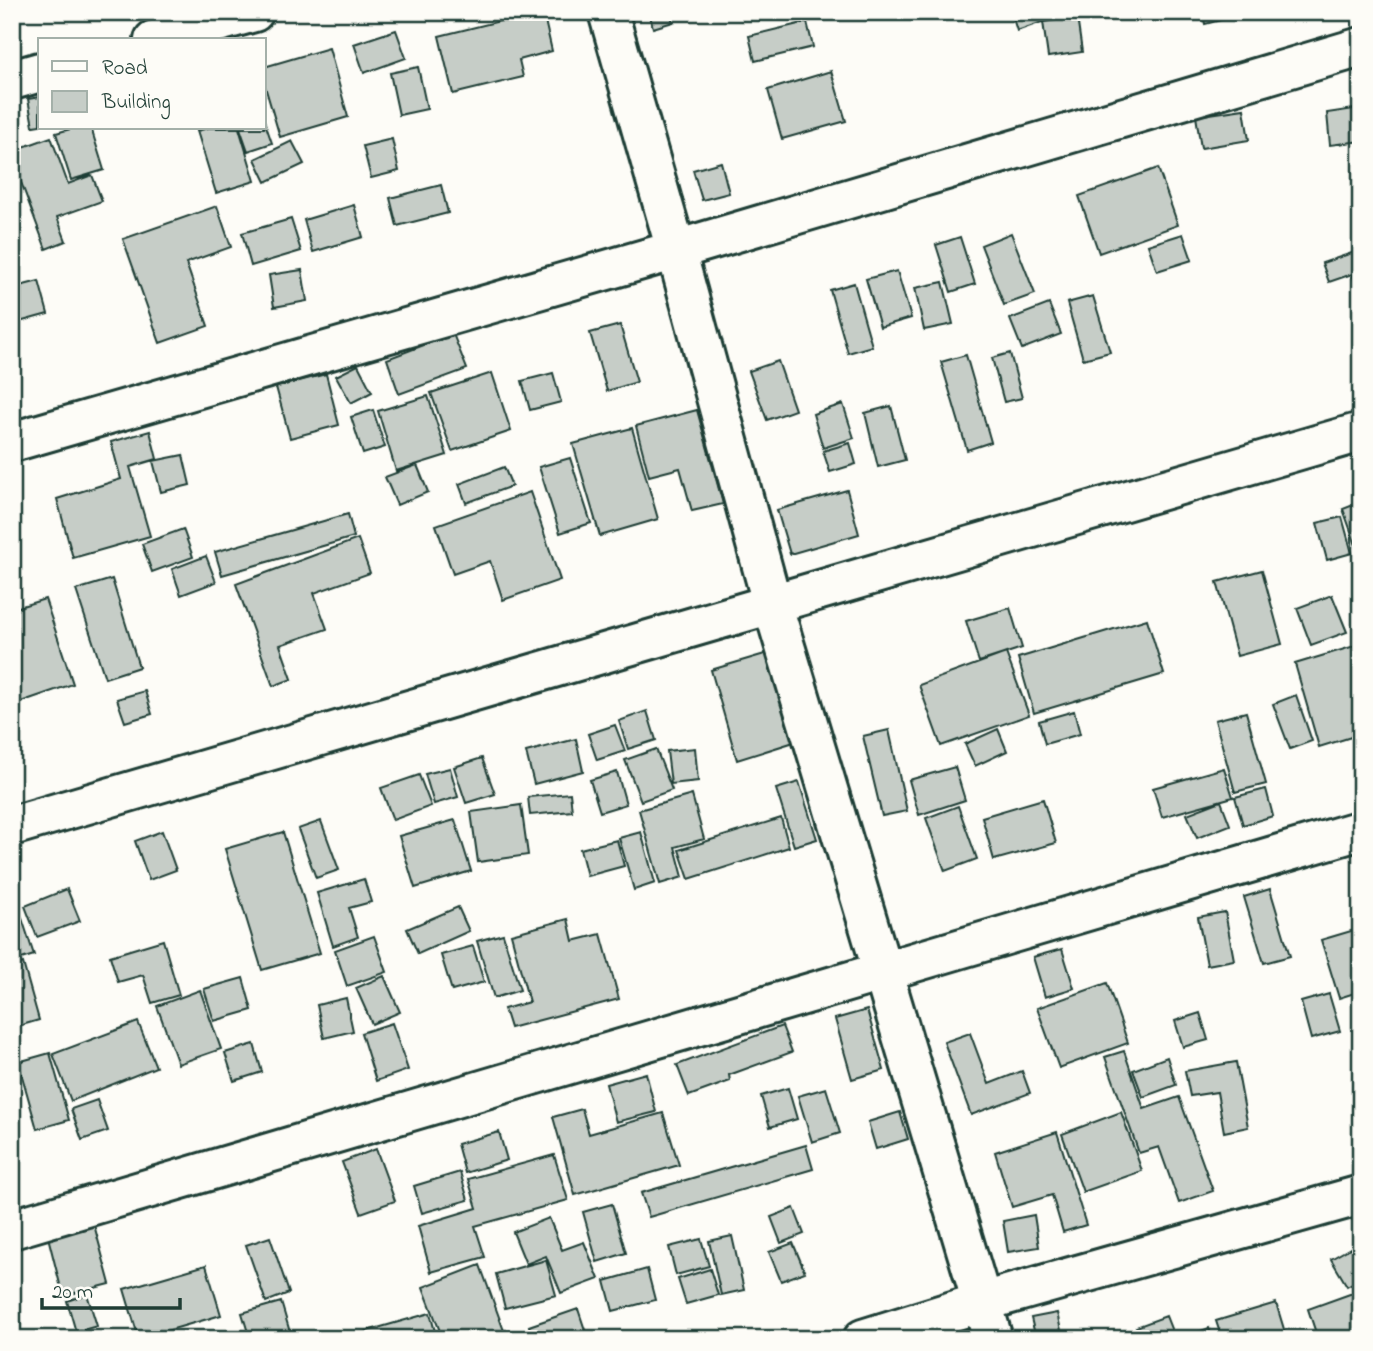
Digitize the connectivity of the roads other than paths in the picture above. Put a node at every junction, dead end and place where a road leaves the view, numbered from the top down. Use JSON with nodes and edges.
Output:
{"nodes":[{"id":1,"x":254,"y":12,"type":"edge"},
{"id":2,"x":608,"y":12,"type":"edge"},
{"id":3,"x":161,"y":38,"type":"edge"},
{"id":4,"x":1361,"y":47,"type":"edge"},
{"id":5,"x":38,"y":73,"type":"edge"},
{"id":6,"x":12,"y":80,"type":"edge"},
{"id":7,"x":676,"y":250,"type":"junction"},
{"id":8,"x":1361,"y":432,"type":"edge"},
{"id":9,"x":12,"y":442,"type":"edge"},
{"id":10,"x":772,"y":603,"type":"junction"},
{"id":11,"x":12,"y":826,"type":"edge"},
{"id":12,"x":1361,"y":830,"type":"edge"},
{"id":13,"x":882,"y":971,"type":"junction"},
{"id":14,"x":1361,"y":1195,"type":"edge"},
{"id":15,"x":12,"y":1229,"type":"edge"},
{"id":16,"x":982,"y":1302,"type":"junction"},
{"id":17,"x":863,"y":1339,"type":"edge"},
{"id":18,"x":993,"y":1339,"type":"edge"}],
"edges":[{"from":1,"to":3,"type":"street"},
{"from":2,"to":7,"type":"street"},
{"from":4,"to":7,"type":"street"},
{"from":5,"to":6,"type":"street"},
{"from":7,"to":9,"type":"street"},
{"from":7,"to":10,"type":"street"},
{"from":8,"to":10,"type":"street"},
{"from":10,"to":11,"type":"street"},
{"from":10,"to":13,"type":"street"},
{"from":12,"to":13,"type":"street"},
{"from":13,"to":15,"type":"street"},
{"from":13,"to":16,"type":"street"},
{"from":14,"to":16,"type":"street"},
{"from":16,"to":17,"type":"street"},
{"from":16,"to":18,"type":"street"}]}
